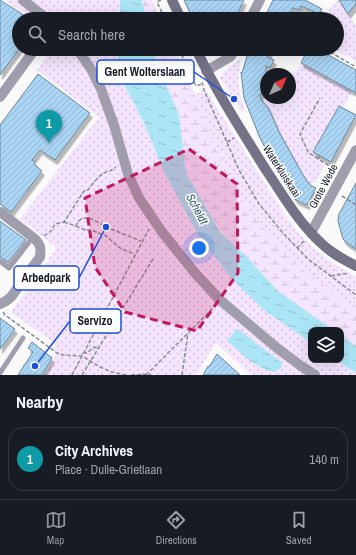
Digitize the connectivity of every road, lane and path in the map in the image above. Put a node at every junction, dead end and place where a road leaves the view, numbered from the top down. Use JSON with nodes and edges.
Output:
{"nodes":[{"id":1,"x":23,"y":0,"type":"edge"},
{"id":2,"x":161,"y":0,"type":"edge"},
{"id":3,"x":172,"y":0,"type":"edge"},
{"id":4,"x":260,"y":0,"type":"edge"},
{"id":5,"x":38,"y":12,"type":"edge"},
{"id":6,"x":162,"y":12,"type":"edge"},
{"id":7,"x":178,"y":12,"type":"edge"},
{"id":8,"x":254,"y":12,"type":"edge"},
{"id":9,"x":30,"y":56,"type":"edge"},
{"id":10,"x":82,"y":56,"type":"edge"},
{"id":11,"x":182,"y":56,"type":"edge"},
{"id":12,"x":198,"y":56,"type":"edge"},
{"id":13,"x":231,"y":56,"type":"edge"},
{"id":14,"x":337,"y":56,"type":"edge"},
{"id":15,"x":356,"y":67,"type":"edge"},
{"id":16,"x":204,"y":75,"type":"junction"},
{"id":17,"x":202,"y":84,"type":"junction"},
{"id":18,"x":0,"y":97,"type":"edge"},
{"id":19,"x":320,"y":98,"type":"dead end"},
{"id":20,"x":234,"y":138,"type":"dead end"},
{"id":21,"x":227,"y":142,"type":"junction"},
{"id":22,"x":356,"y":150,"type":"edge"},
{"id":23,"x":320,"y":156,"type":"dead end"},
{"id":24,"x":318,"y":159,"type":"junction"},
{"id":25,"x":124,"y":161,"type":"junction"},
{"id":26,"x":343,"y":174,"type":"junction"},
{"id":27,"x":334,"y":191,"type":"junction"},
{"id":28,"x":356,"y":205,"type":"edge"},
{"id":29,"x":0,"y":212,"type":"edge"},
{"id":30,"x":154,"y":220,"type":"junction"},
{"id":31,"x":64,"y":222,"type":"junction"},
{"id":32,"x":76,"y":226,"type":"junction"},
{"id":33,"x":311,"y":234,"type":"junction"},
{"id":34,"x":36,"y":239,"type":"junction"},
{"id":35,"x":142,"y":241,"type":"junction"},
{"id":36,"x":297,"y":249,"type":"junction"},
{"id":37,"x":135,"y":254,"type":"junction"},
{"id":38,"x":153,"y":259,"type":"dead end"},
{"id":39,"x":0,"y":261,"type":"edge"},
{"id":40,"x":353,"y":270,"type":"edge"},
{"id":41,"x":331,"y":276,"type":"junction"},
{"id":42,"x":356,"y":295,"type":"edge"},
{"id":43,"x":220,"y":300,"type":"junction"},
{"id":44,"x":1,"y":307,"type":"edge"},
{"id":45,"x":188,"y":333,"type":"junction"},
{"id":46,"x":23,"y":338,"type":"dead end"},
{"id":47,"x":98,"y":348,"type":"junction"},
{"id":48,"x":83,"y":352,"type":"junction"},
{"id":49,"x":82,"y":356,"type":"junction"},
{"id":50,"x":0,"y":374,"type":"edge"},
{"id":51,"x":147,"y":374,"type":"edge"},
{"id":52,"x":72,"y":375,"type":"edge"},
{"id":53,"x":82,"y":375,"type":"edge"},
{"id":54,"x":126,"y":375,"type":"edge"},
{"id":55,"x":130,"y":375,"type":"edge"},
{"id":56,"x":151,"y":375,"type":"edge"},
{"id":57,"x":182,"y":375,"type":"edge"},
{"id":58,"x":315,"y":375,"type":"edge"}],
"edges":[{"from":1,"to":5,"type":"street"},
{"from":2,"to":6,"type":"path"},
{"from":3,"to":7,"type":"street"},
{"from":4,"to":8,"type":"street"},
{"from":9,"to":18,"type":"street"},
{"from":10,"to":25,"type":"street"},
{"from":11,"to":17,"type":"path"},
{"from":12,"to":16,"type":"street","name":"Waterkluiskaai"},
{"from":13,"to":16,"type":"street"},
{"from":14,"to":15,"type":"path"},
{"from":16,"to":17,"type":"path"},
{"from":16,"to":33,"type":"street","name":"Waterkluiskaai"},
{"from":17,"to":21,"type":"path"},
{"from":19,"to":24,"type":"path"},
{"from":20,"to":21,"type":"path"},
{"from":21,"to":36,"type":"path"},
{"from":22,"to":26,"type":"street","name":"Grote Wede"},
{"from":23,"to":24,"type":"path"},
{"from":24,"to":26,"type":"path"},
{"from":25,"to":30,"type":"street"},
{"from":25,"to":31,"type":"path"},
{"from":26,"to":27,"type":"street","name":"Grote Wede"},
{"from":27,"to":28,"type":"path"},
{"from":27,"to":33,"type":"street","name":"Grote Wede"},
{"from":29,"to":34,"type":"street"},
{"from":30,"to":35,"type":"path"},
{"from":30,"to":43,"type":"street"},
{"from":31,"to":32,"type":"path"},
{"from":31,"to":34,"type":"path"},
{"from":32,"to":35,"type":"path"},
{"from":32,"to":37,"type":"path"},
{"from":33,"to":36,"type":"path"},
{"from":33,"to":40,"type":"street","name":"Waterkluiskaai"},
{"from":34,"to":39,"type":"lane"},
{"from":34,"to":44,"type":"street"},
{"from":35,"to":37,"type":"path"},
{"from":36,"to":41,"type":"path"},
{"from":37,"to":48,"type":"path"},
{"from":38,"to":47,"type":"path"},
{"from":40,"to":41,"type":"path"},
{"from":41,"to":42,"type":"path"},
{"from":43,"to":45,"type":"path"},
{"from":43,"to":58,"type":"street"},
{"from":44,"to":49,"type":"path"},
{"from":45,"to":51,"type":"path"},
{"from":45,"to":57,"type":"path"},
{"from":46,"to":50,"type":"lane"},
{"from":47,"to":48,"type":"path"},
{"from":47,"to":53,"type":"path"},
{"from":48,"to":49,"type":"path"},
{"from":49,"to":52,"type":"path"},
{"from":49,"to":54,"type":"path"},
{"from":51,"to":55,"type":"path"},
{"from":51,"to":56,"type":"path"}]}
